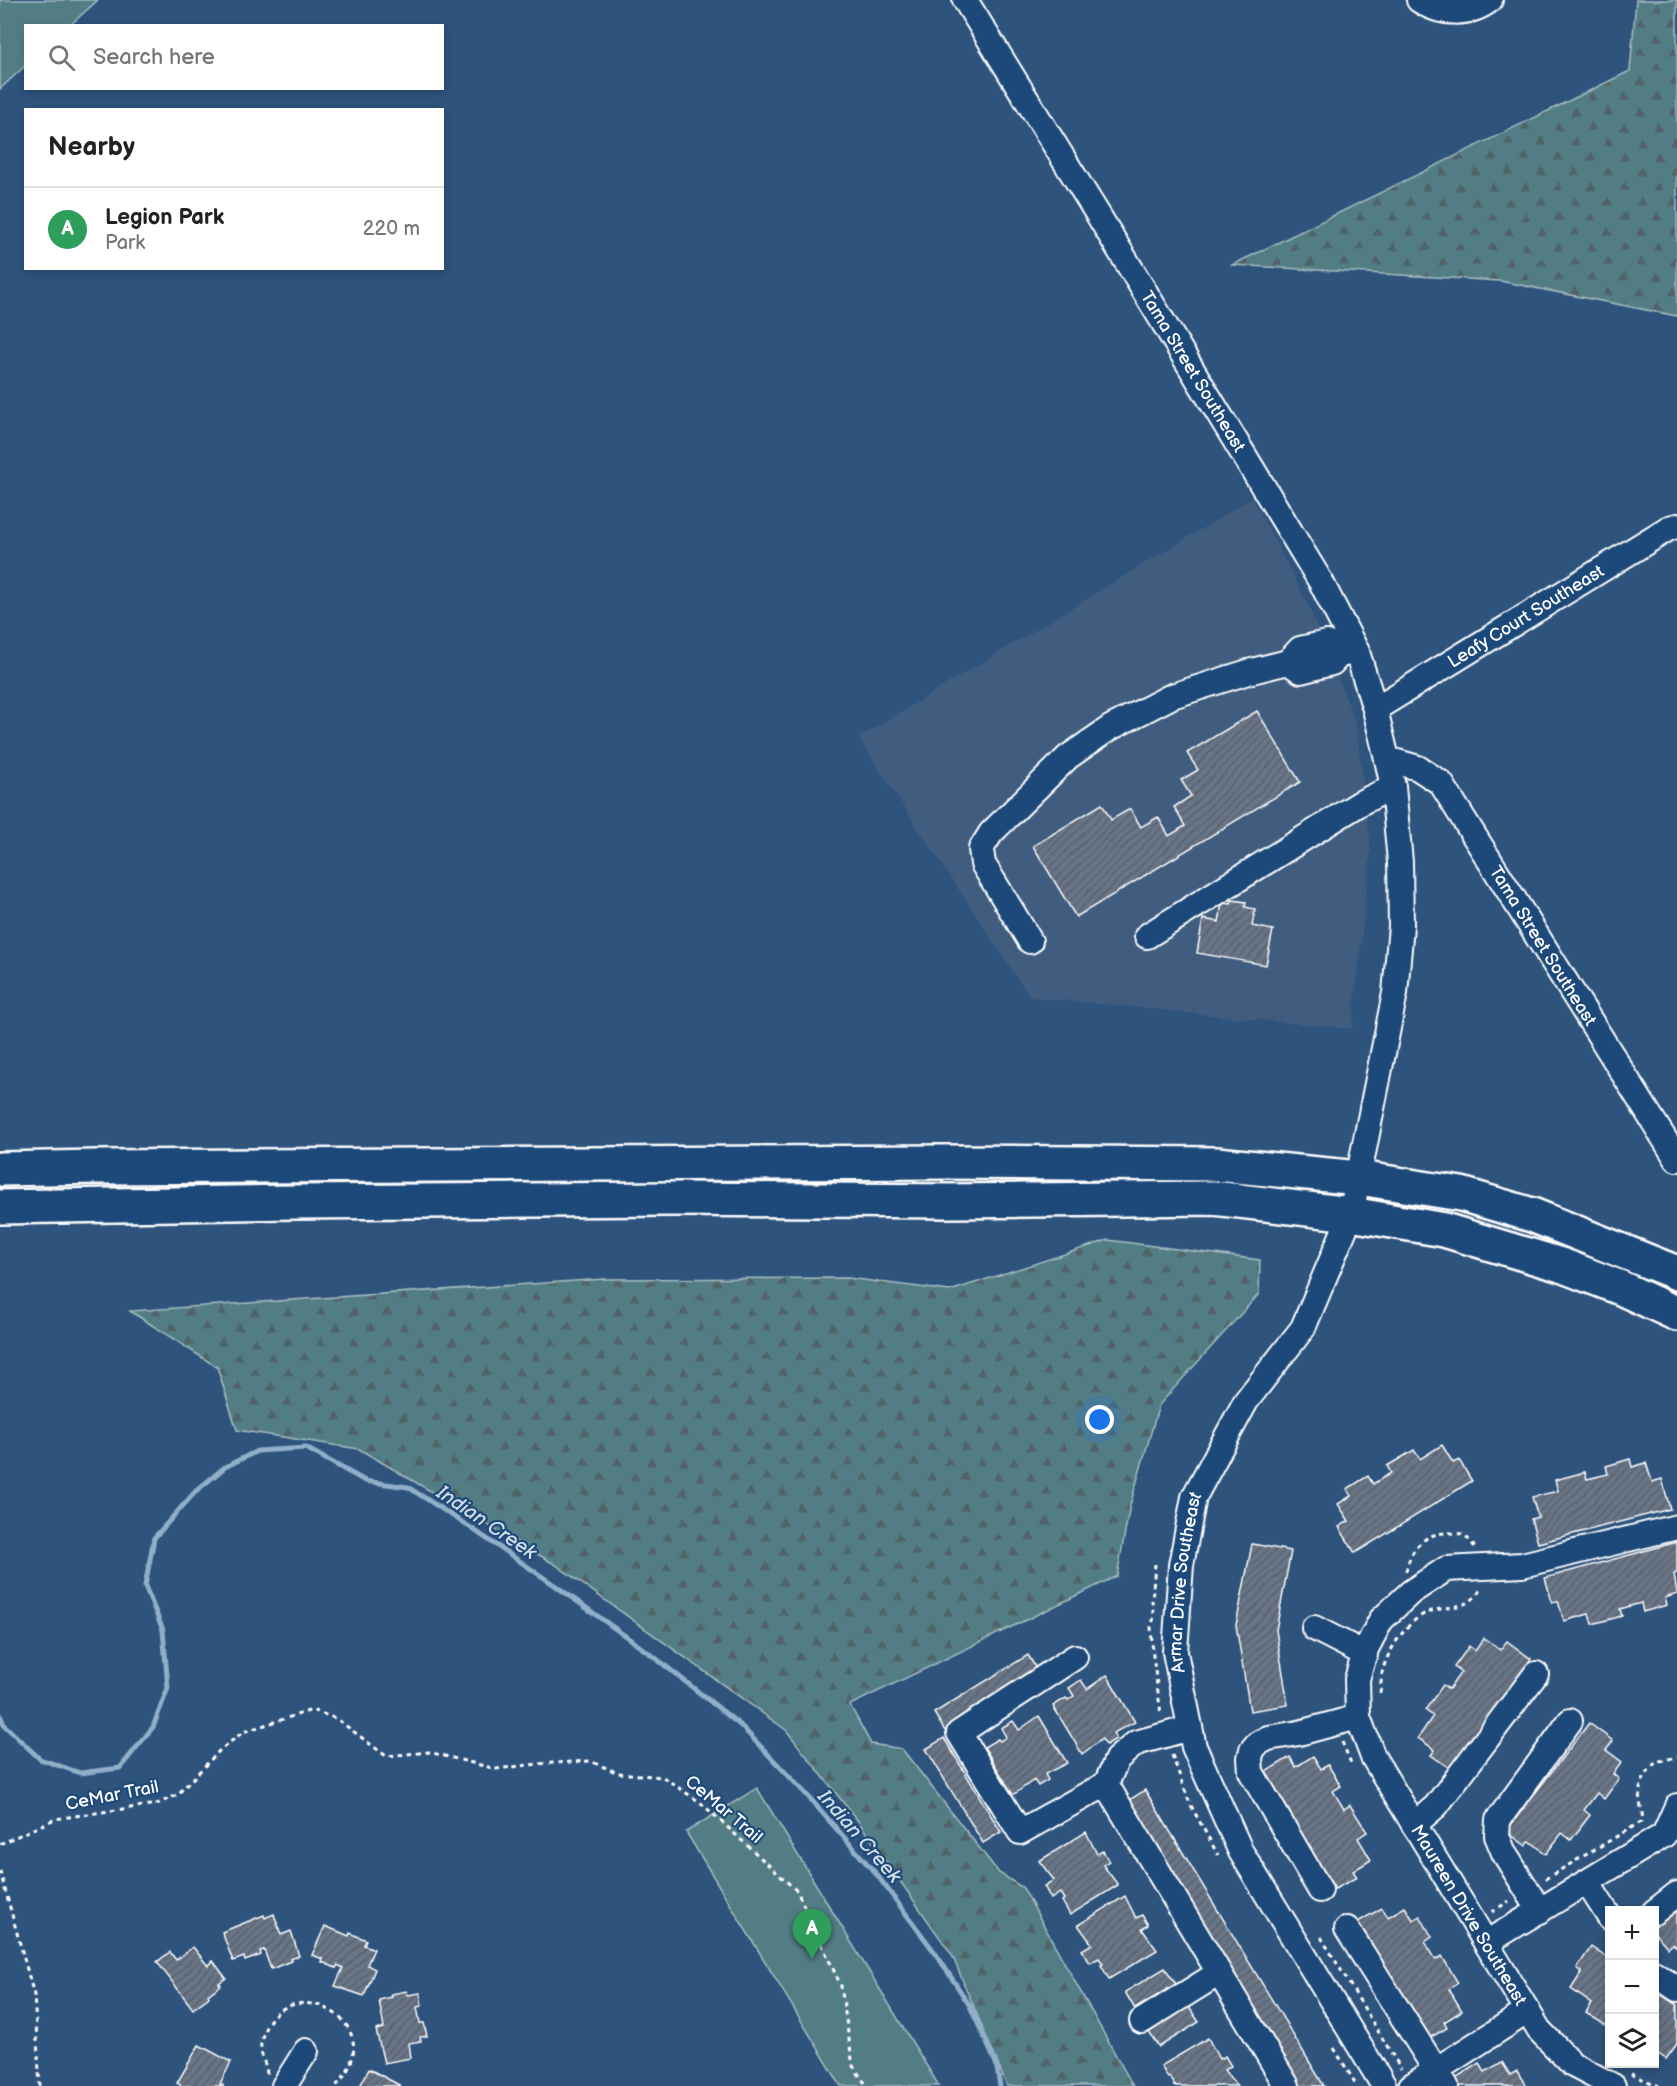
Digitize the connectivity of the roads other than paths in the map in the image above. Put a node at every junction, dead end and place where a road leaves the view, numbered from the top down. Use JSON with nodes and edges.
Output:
{"nodes":[{"id":1,"x":1419,"y":0,"type":"edge"},
{"id":2,"x":1490,"y":0,"type":"edge"},
{"id":3,"x":968,"y":1,"type":"edge"},
{"id":4,"x":1677,"y":526,"type":"edge"},
{"id":5,"x":1348,"y":654,"type":"junction"},
{"id":6,"x":1375,"y":709,"type":"junction"},
{"id":7,"x":1386,"y":759,"type":"junction"},
{"id":8,"x":1393,"y":787,"type":"junction"},
{"id":9,"x":1147,"y":936,"type":"dead end"},
{"id":10,"x":1030,"y":941,"type":"dead end"},
{"id":11,"x":1677,"y":1159,"type":"edge"},
{"id":12,"x":0,"y":1169,"type":"edge"},
{"id":13,"x":1359,"y":1178,"type":"junction"},
{"id":14,"x":0,"y":1207,"type":"edge"},
{"id":15,"x":1351,"y":1214,"type":"junction"},
{"id":16,"x":1677,"y":1274,"type":"edge"},
{"id":17,"x":1677,"y":1314,"type":"edge"},
{"id":18,"x":1677,"y":1527,"type":"edge"},
{"id":19,"x":1314,"y":1628,"type":"dead end"},
{"id":20,"x":1365,"y":1654,"type":"junction"},
{"id":21,"x":1075,"y":1658,"type":"dead end"},
{"id":22,"x":1536,"y":1674,"type":"dead end"},
{"id":23,"x":1348,"y":1719,"type":"junction"},
{"id":24,"x":1570,"y":1721,"type":"dead end"},
{"id":25,"x":1190,"y":1728,"type":"junction"},
{"id":26,"x":1106,"y":1784,"type":"junction"},
{"id":27,"x":1677,"y":1806,"type":"edge"},
{"id":28,"x":1414,"y":1824,"type":"junction"},
{"id":29,"x":1587,"y":1882,"type":"junction"},
{"id":30,"x":1320,"y":1890,"type":"dead end"},
{"id":31,"x":1677,"y":1894,"type":"edge"},
{"id":32,"x":1659,"y":1908,"type":"edge"},
{"id":33,"x":1605,"y":1910,"type":"edge"},
{"id":34,"x":1540,"y":1911,"type":"junction"},
{"id":35,"x":1347,"y":1929,"type":"dead end"},
{"id":36,"x":1495,"y":1937,"type":"junction"},
{"id":37,"x":1219,"y":1973,"type":"junction"},
{"id":38,"x":1659,"y":1976,"type":"edge"},
{"id":39,"x":1677,"y":1989,"type":"edge"},
{"id":40,"x":1528,"y":2011,"type":"junction"},
{"id":41,"x":1142,"y":2020,"type":"dead end"},
{"id":42,"x":306,"y":2051,"type":"dead end"},
{"id":43,"x":1441,"y":2078,"type":"edge"},
{"id":44,"x":1618,"y":2078,"type":"edge"},
{"id":45,"x":284,"y":2086,"type":"edge"},
{"id":46,"x":1287,"y":2086,"type":"edge"},
{"id":47,"x":1384,"y":2086,"type":"edge"},
{"id":48,"x":1411,"y":2086,"type":"edge"}],
"edges":[{"from":1,"to":2,"type":"street"},
{"from":3,"to":5,"type":"street","name":"Tama Street Southeast"},
{"from":4,"to":6,"type":"street","name":"Leafy Court Southeast"},
{"from":5,"to":6,"type":"street","name":"Tama Street Southeast"},
{"from":5,"to":10,"type":"street"},
{"from":6,"to":7,"type":"street","name":"Tama Street Southeast"},
{"from":7,"to":8,"type":"street","name":"Tama Street Southeast"},
{"from":7,"to":11,"type":"street","name":"Tama Street Southeast"},
{"from":8,"to":9,"type":"street"},
{"from":8,"to":13,"type":"street","name":"Tama Street Southeast"},
{"from":12,"to":13,"type":"highway"},
{"from":13,"to":15,"type":"street","name":"Tama Street Southeast"},
{"from":13,"to":16,"type":"highway"},
{"from":14,"to":15,"type":"highway"},
{"from":15,"to":17,"type":"highway"},
{"from":15,"to":25,"type":"street","name":"Armar Drive Southeast"},
{"from":18,"to":20,"type":"street","name":"Maureen Drive Southeast"},
{"from":19,"to":20,"type":"street"},
{"from":20,"to":23,"type":"street","name":"Maureen Drive Southeast"},
{"from":21,"to":26,"type":"street"},
{"from":22,"to":28,"type":"street"},
{"from":23,"to":28,"type":"street","name":"Maureen Drive Southeast"},
{"from":23,"to":30,"type":"street"},
{"from":24,"to":34,"type":"street"},
{"from":25,"to":26,"type":"street"},
{"from":25,"to":47,"type":"street","name":"Armar Drive Southeast"},
{"from":26,"to":37,"type":"street"},
{"from":27,"to":29,"type":"street"},
{"from":28,"to":36,"type":"street","name":"Maureen Drive Southeast"},
{"from":29,"to":33,"type":"street"},
{"from":29,"to":34,"type":"street"},
{"from":31,"to":32,"type":"street"},
{"from":34,"to":36,"type":"street"},
{"from":35,"to":43,"type":"street"},
{"from":36,"to":40,"type":"street","name":"Maureen Drive Southeast"},
{"from":37,"to":41,"type":"street"},
{"from":37,"to":46,"type":"street"},
{"from":38,"to":39,"type":"street"},
{"from":40,"to":43,"type":"street"},
{"from":40,"to":44,"type":"street","name":"Maureen Drive Southeast"},
{"from":42,"to":45,"type":"street"},
{"from":43,"to":48,"type":"street"}]}
